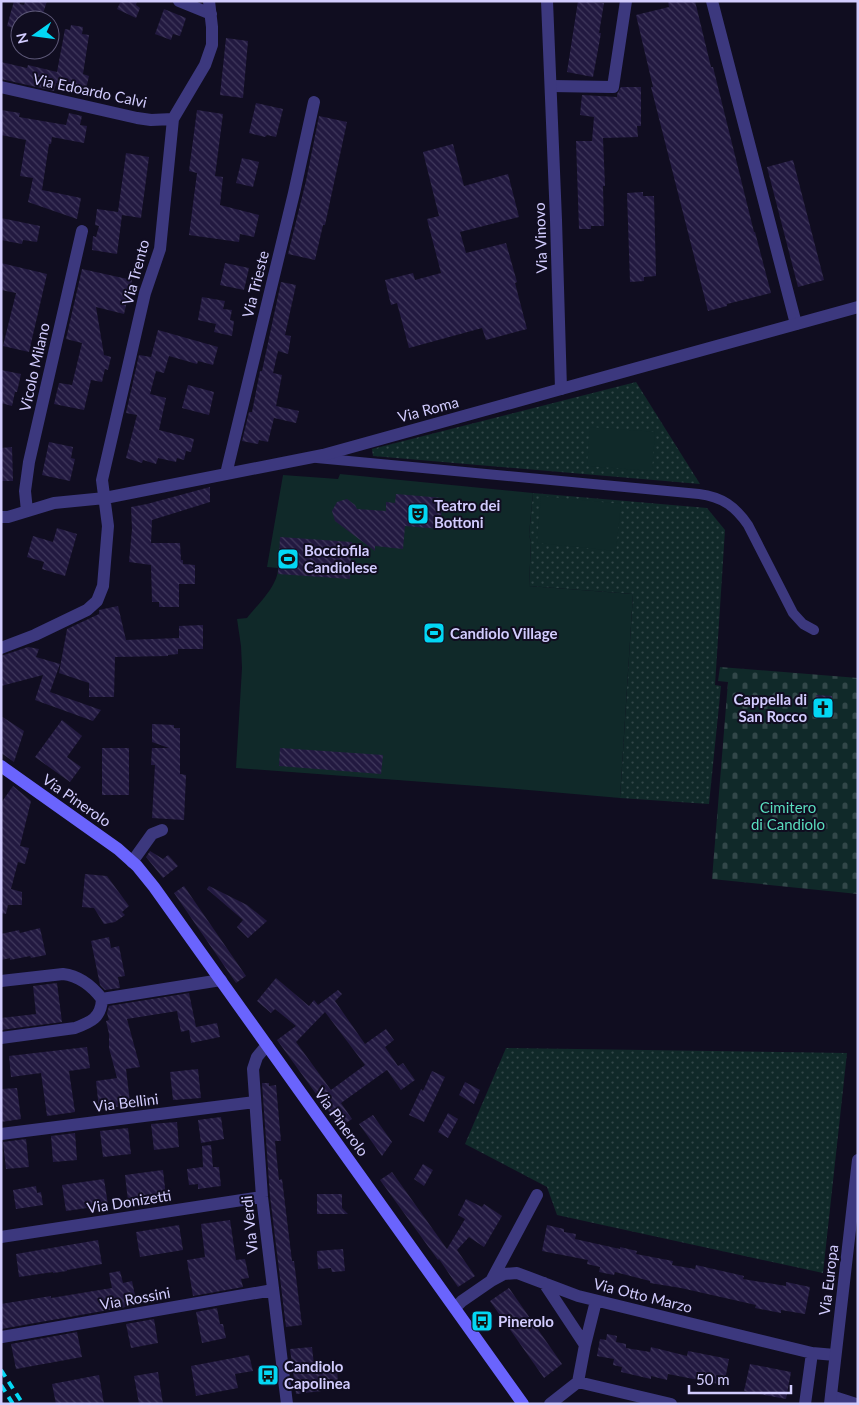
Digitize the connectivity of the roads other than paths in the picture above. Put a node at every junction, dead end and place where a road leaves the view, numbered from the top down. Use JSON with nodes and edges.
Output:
{"nodes":[{"id":1,"x":179,"y":1,"type":"edge"},
{"id":2,"x":547,"y":1,"type":"edge"},
{"id":3,"x":626,"y":1,"type":"edge"},
{"id":4,"x":712,"y":1,"type":"edge"},
{"id":5,"x":210,"y":8,"type":"edge"},
{"id":6,"x":1,"y":86,"type":"edge"},
{"id":7,"x":551,"y":86,"type":"junction"},
{"id":8,"x":314,"y":102,"type":"dead end"},
{"id":9,"x":173,"y":119,"type":"junction"},
{"id":10,"x":82,"y":232,"type":"dead end"},
{"id":11,"x":858,"y":307,"type":"edge"},
{"id":12,"x":796,"y":324,"type":"junction"},
{"id":13,"x":561,"y":389,"type":"junction"},
{"id":14,"x":309,"y":458,"type":"junction"},
{"id":15,"x":226,"y":474,"type":"junction"},
{"id":16,"x":105,"y":498,"type":"junction"},
{"id":17,"x":27,"y":511,"type":"junction"},
{"id":18,"x":1,"y":517,"type":"edge"},
{"id":19,"x":814,"y":630,"type":"dead end"},
{"id":20,"x":1,"y":648,"type":"edge"},
{"id":21,"x":1,"y":766,"type":"edge"},
{"id":22,"x":162,"y":830,"type":"dead end"},
{"id":23,"x":132,"y":862,"type":"junction"},
{"id":24,"x":221,"y":980,"type":"junction"},
{"id":25,"x":1,"y":981,"type":"edge"},
{"id":26,"x":102,"y":999,"type":"junction"},
{"id":27,"x":1,"y":1038,"type":"edge"},
{"id":28,"x":267,"y":1045,"type":"junction"},
{"id":29,"x":255,"y":1102,"type":"junction"},
{"id":30,"x":1,"y":1134,"type":"edge"},
{"id":31,"x":858,"y":1160,"type":"edge"},
{"id":32,"x":537,"y":1195,"type":"dead end"},
{"id":33,"x":262,"y":1197,"type":"junction"},
{"id":34,"x":1,"y":1237,"type":"edge"},
{"id":35,"x":491,"y":1281,"type":"junction"},
{"id":36,"x":544,"y":1282,"type":"junction"},
{"id":37,"x":273,"y":1290,"type":"junction"},
{"id":38,"x":596,"y":1301,"type":"junction"},
{"id":39,"x":455,"y":1308,"type":"junction"},
{"id":40,"x":2,"y":1337,"type":"edge"},
{"id":41,"x":585,"y":1345,"type":"junction"},
{"id":42,"x":812,"y":1353,"type":"junction"},
{"id":43,"x":835,"y":1355,"type":"junction"},
{"id":44,"x":578,"y":1382,"type":"junction"},
{"id":45,"x":831,"y":1400,"type":"edge"},
{"id":46,"x":287,"y":1404,"type":"edge"},
{"id":47,"x":523,"y":1404,"type":"edge"},
{"id":48,"x":550,"y":1404,"type":"edge"},
{"id":49,"x":671,"y":1404,"type":"edge"},
{"id":50,"x":805,"y":1404,"type":"edge"},
{"id":51,"x":856,"y":1404,"type":"edge"}],
"edges":[{"from":1,"to":5,"type":"street"},
{"from":2,"to":7,"type":"street","name":"Via Vinovo"},
{"from":3,"to":7,"type":"street"},
{"from":4,"to":12,"type":"street"},
{"from":5,"to":9,"type":"street","name":"Via Trento"},
{"from":6,"to":9,"type":"street","name":"Via Edoardo Calvi"},
{"from":7,"to":13,"type":"street","name":"Via Vinovo"},
{"from":8,"to":15,"type":"street","name":"Via Trieste"},
{"from":9,"to":16,"type":"street","name":"Via Trento"},
{"from":10,"to":17,"type":"street","name":"Vicolo Milano"},
{"from":11,"to":12,"type":"street","name":"Via Roma"},
{"from":12,"to":13,"type":"street","name":"Via Roma"},
{"from":13,"to":14,"type":"street","name":"Via Roma"},
{"from":14,"to":15,"type":"street","name":"Via Roma"},
{"from":14,"to":19,"type":"street"},
{"from":15,"to":16,"type":"street","name":"Via Roma"},
{"from":16,"to":17,"type":"street","name":"Via Roma"},
{"from":16,"to":20,"type":"street","name":"Via Trento"},
{"from":17,"to":18,"type":"street","name":"Via Roma"},
{"from":21,"to":23,"type":"main road","name":"Via Pinerolo"},
{"from":22,"to":23,"type":"street"},
{"from":23,"to":24,"type":"main road","name":"Via Pinerolo"},
{"from":24,"to":26,"type":"street"},
{"from":24,"to":28,"type":"main road","name":"Via Pinerolo"},
{"from":25,"to":26,"type":"street"},
{"from":26,"to":27,"type":"street"},
{"from":28,"to":29,"type":"street","name":"Via Verdi"},
{"from":28,"to":39,"type":"main road","name":"Via Pinerolo"},
{"from":29,"to":30,"type":"street","name":"Via Bellini"},
{"from":29,"to":33,"type":"street","name":"Via Verdi"},
{"from":31,"to":43,"type":"street","name":"Via Europa"},
{"from":32,"to":35,"type":"street"},
{"from":33,"to":34,"type":"street","name":"Via Donizetti"},
{"from":33,"to":37,"type":"street","name":"Via Verdi"},
{"from":35,"to":36,"type":"street","name":"Via Otto Marzo"},
{"from":35,"to":39,"type":"street","name":"Via Otto Marzo"},
{"from":36,"to":38,"type":"street","name":"Via Otto Marzo"},
{"from":36,"to":41,"type":"street"},
{"from":37,"to":40,"type":"street","name":"Via Rossini"},
{"from":37,"to":46,"type":"street","name":"Via Verdi"},
{"from":38,"to":41,"type":"street"},
{"from":38,"to":42,"type":"street","name":"Via Otto Marzo"},
{"from":39,"to":47,"type":"main road","name":"Via Pinerolo"},
{"from":41,"to":44,"type":"street"},
{"from":42,"to":43,"type":"street","name":"Via Otto Marzo"},
{"from":42,"to":50,"type":"street"},
{"from":43,"to":45,"type":"street","name":"Via Europa"},
{"from":44,"to":48,"type":"street"},
{"from":44,"to":49,"type":"street"},
{"from":45,"to":51,"type":"street"}]}
